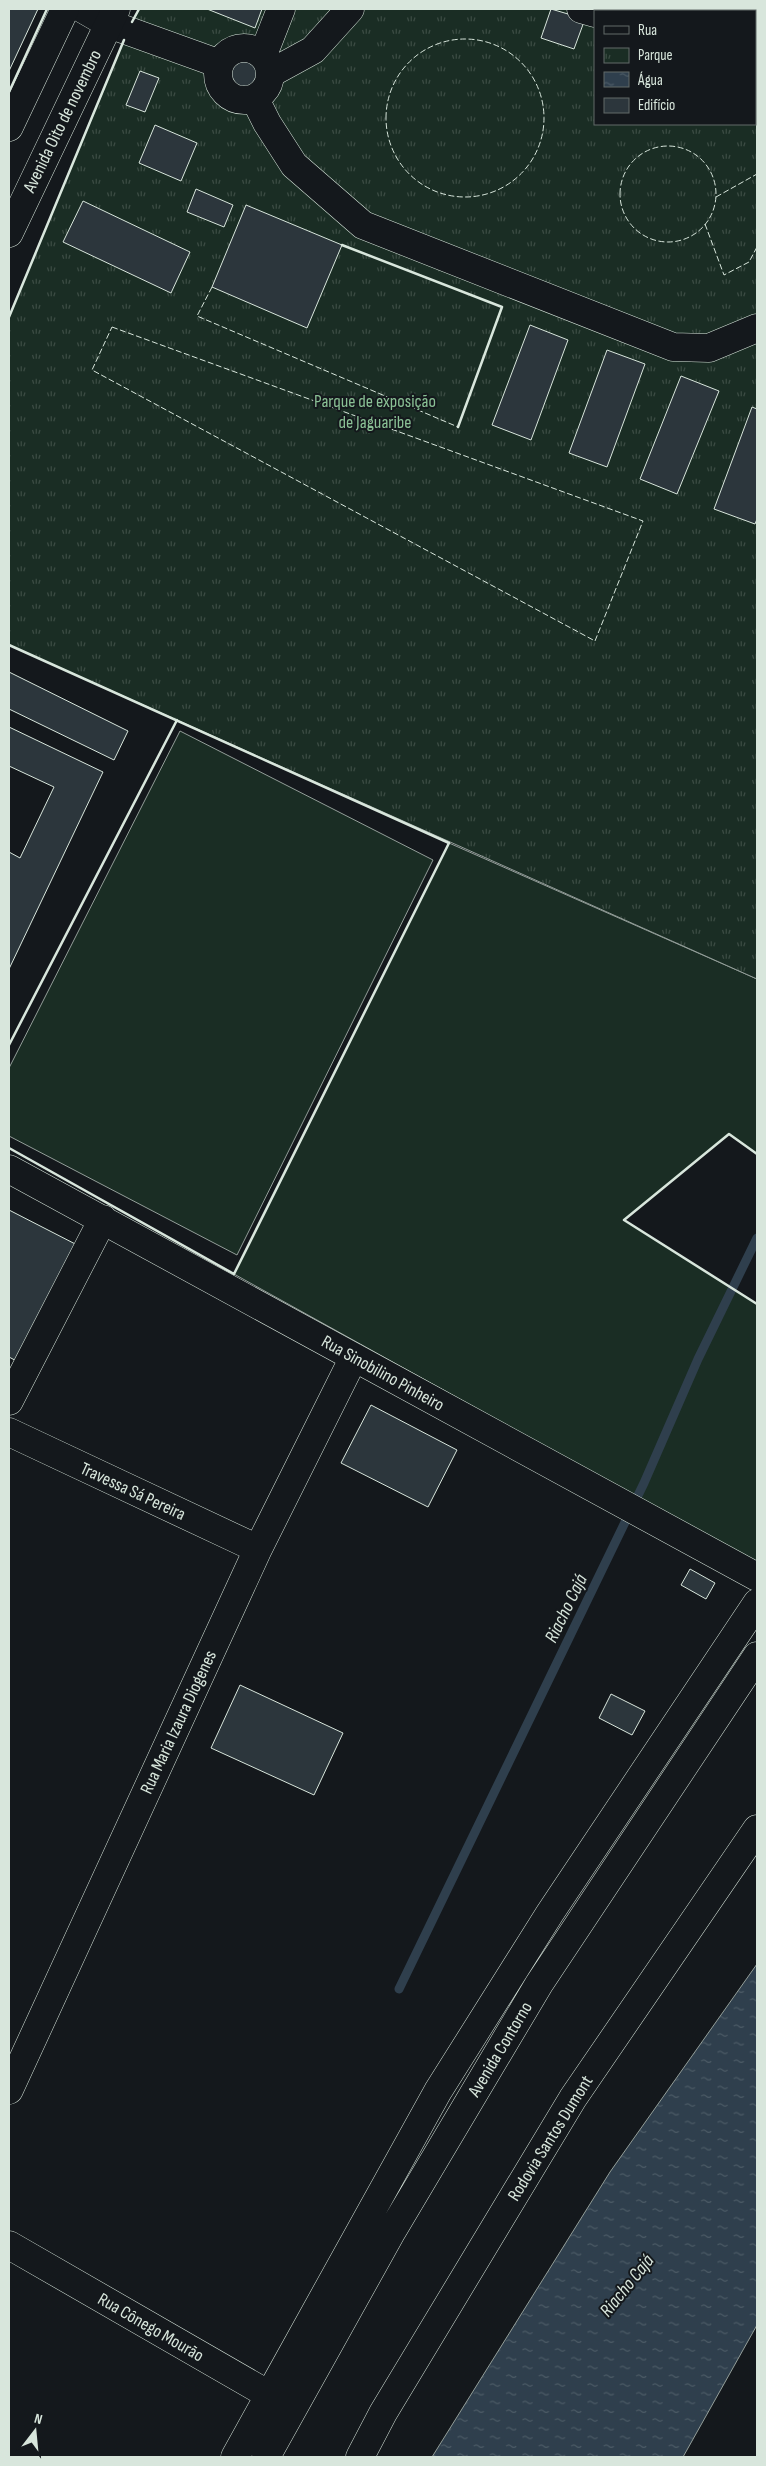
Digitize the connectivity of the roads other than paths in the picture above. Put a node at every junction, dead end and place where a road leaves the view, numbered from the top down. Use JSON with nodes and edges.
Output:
{"nodes":[{"id":1,"x":65,"y":9,"type":"edge"},
{"id":2,"x":83,"y":9,"type":"edge"},
{"id":3,"x":281,"y":9,"type":"edge"},
{"id":4,"x":350,"y":9,"type":"edge"},
{"id":5,"x":112,"y":16,"type":"edge"},
{"id":6,"x":220,"y":64,"type":"junction"},
{"id":7,"x":267,"y":64,"type":"junction"},
{"id":8,"x":255,"y":99,"type":"junction"},
{"id":9,"x":9,"y":126,"type":"edge"},
{"id":10,"x":9,"y":233,"type":"edge"},
{"id":11,"x":757,"y":328,"type":"edge"},
{"id":12,"x":9,"y":1169,"type":"edge"},
{"id":13,"x":103,"y":1219,"type":"junction"},
{"id":14,"x":354,"y":1356,"type":"junction"},
{"id":15,"x":9,"y":1401,"type":"edge"},
{"id":16,"x":9,"y":1432,"type":"edge"},
{"id":17,"x":258,"y":1549,"type":"junction"},
{"id":18,"x":757,"y":1577,"type":"edge"},
{"id":19,"x":757,"y":1603,"type":"edge"},
{"id":20,"x":757,"y":1656,"type":"edge"},
{"id":21,"x":757,"y":1829,"type":"edge"},
{"id":22,"x":9,"y":2090,"type":"edge"},
{"id":23,"x":9,"y":2245,"type":"edge"},
{"id":24,"x":269,"y":2395,"type":"junction"},
{"id":25,"x":292,"y":2408,"type":"junction"},
{"id":26,"x":235,"y":2457,"type":"edge"},
{"id":27,"x":266,"y":2457,"type":"edge"},
{"id":28,"x":360,"y":2457,"type":"edge"}],
"edges":[{"from":1,"to":9,"type":"main road"},
{"from":2,"to":5,"type":"main road"},
{"from":3,"to":7,"type":"main road"},
{"from":4,"to":7,"type":"main road"},
{"from":5,"to":6,"type":"main road"},
{"from":5,"to":10,"type":"main road","name":"Avenida Oito de novembro"},
{"from":6,"to":7,"type":"main road"},
{"from":6,"to":8,"type":"main road"},
{"from":7,"to":8,"type":"main road"},
{"from":8,"to":11,"type":"main road"},
{"from":12,"to":13,"type":"main road","name":"Rua Sinobilino Pinheiro"},
{"from":13,"to":14,"type":"main road","name":"Rua Sinobilino Pinheiro"},
{"from":13,"to":15,"type":"main road"},
{"from":14,"to":17,"type":"main road","name":"Rua Maria Izaura Diogenes"},
{"from":14,"to":18,"type":"main road","name":"Rua Sinobilino Pinheiro"},
{"from":16,"to":17,"type":"main road","name":"Travessa Sá Pereira"},
{"from":17,"to":22,"type":"main road","name":"Rua Maria Izaura Diogenes"},
{"from":19,"to":24,"type":"main road"},
{"from":20,"to":25,"type":"main road","name":"Avenida Contorno"},
{"from":21,"to":28,"type":"main road","name":"Rodovia Santos Dumont"},
{"from":23,"to":24,"type":"main road","name":"Rua Cônego Mourão"},
{"from":24,"to":25,"type":"main road","name":"Rua Cônego Mourão"},
{"from":24,"to":26,"type":"main road"},
{"from":25,"to":27,"type":"main road","name":"Avenida Contorno"}]}
